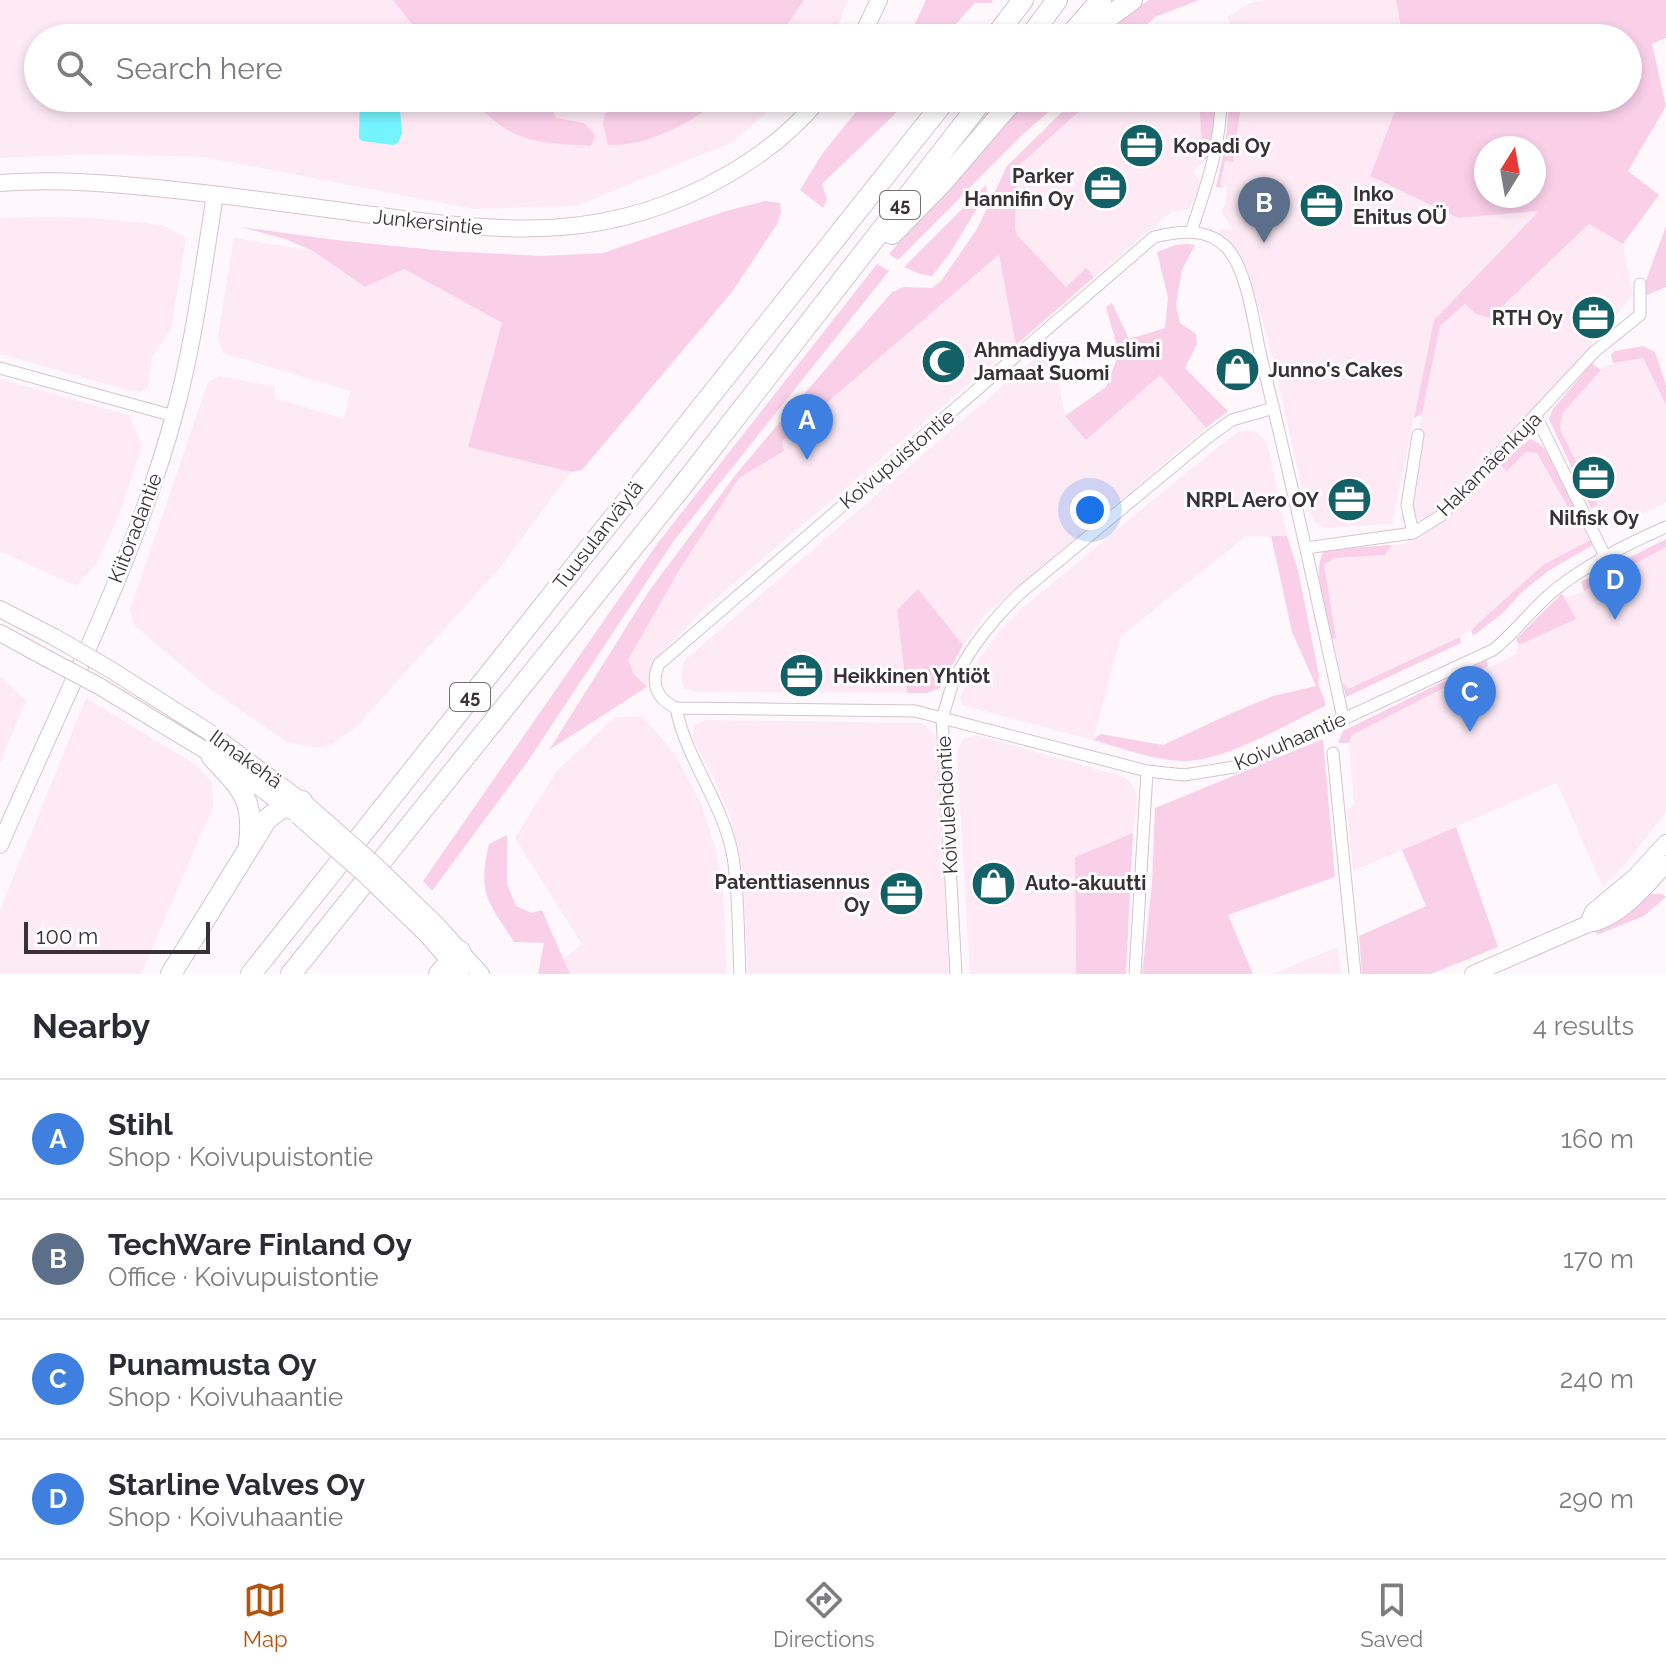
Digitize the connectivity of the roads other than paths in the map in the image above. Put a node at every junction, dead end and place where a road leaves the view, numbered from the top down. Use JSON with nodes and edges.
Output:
{"nodes":[{"id":1,"x":879,"y":0,"type":"edge"},
{"id":2,"x":1023,"y":0,"type":"edge"},
{"id":3,"x":1057,"y":0,"type":"edge"},
{"id":4,"x":1101,"y":0,"type":"edge"},
{"id":5,"x":1132,"y":0,"type":"edge"},
{"id":6,"x":868,"y":24,"type":"edge"},
{"id":7,"x":1005,"y":24,"type":"edge"},
{"id":8,"x":1039,"y":24,"type":"edge"},
{"id":9,"x":1080,"y":24,"type":"edge"},
{"id":10,"x":1099,"y":24,"type":"edge"},
{"id":11,"x":806,"y":112,"type":"edge"},
{"id":12,"x":936,"y":112,"type":"edge"},
{"id":13,"x":973,"y":112,"type":"edge"},
{"id":14,"x":1003,"y":112,"type":"edge"},
{"id":15,"x":1221,"y":112,"type":"edge"},
{"id":16,"x":0,"y":183,"type":"edge"},
{"id":17,"x":215,"y":195,"type":"junction"},
{"id":18,"x":1191,"y":232,"type":"junction"},
{"id":19,"x":1640,"y":284,"type":"dead end"},
{"id":20,"x":816,"y":312,"type":"junction"},
{"id":21,"x":0,"y":368,"type":"edge"},
{"id":22,"x":1274,"y":408,"type":"junction"},
{"id":23,"x":174,"y":416,"type":"junction"},
{"id":24,"x":1536,"y":416,"type":"junction"},
{"id":25,"x":1418,"y":435,"type":"dead end"},
{"id":26,"x":1666,"y":527,"type":"edge"},
{"id":27,"x":1413,"y":533,"type":"junction"},
{"id":28,"x":1306,"y":548,"type":"junction"},
{"id":29,"x":1606,"y":558,"type":"junction"},
{"id":30,"x":0,"y":609,"type":"edge"},
{"id":31,"x":0,"y":633,"type":"edge"},
{"id":32,"x":676,"y":708,"type":"junction"},
{"id":33,"x":942,"y":717,"type":"junction"},
{"id":34,"x":1343,"y":718,"type":"junction"},
{"id":35,"x":1333,"y":753,"type":"dead end"},
{"id":36,"x":212,"y":757,"type":"junction"},
{"id":37,"x":1147,"y":771,"type":"junction"},
{"id":38,"x":298,"y":807,"type":"junction"},
{"id":39,"x":0,"y":845,"type":"edge"},
{"id":40,"x":249,"y":846,"type":"junction"},
{"id":41,"x":1665,"y":854,"type":"edge"},
{"id":42,"x":453,"y":965,"type":"edge"},
{"id":43,"x":171,"y":974,"type":"edge"},
{"id":44,"x":251,"y":974,"type":"edge"},
{"id":45,"x":291,"y":974,"type":"edge"},
{"id":46,"x":481,"y":974,"type":"edge"},
{"id":47,"x":740,"y":974,"type":"edge"},
{"id":48,"x":956,"y":974,"type":"edge"},
{"id":49,"x":1135,"y":974,"type":"edge"},
{"id":50,"x":1355,"y":974,"type":"edge"},
{"id":51,"x":1473,"y":974,"type":"edge"}],
"edges":[{"from":1,"to":6,"type":"main road"},
{"from":2,"to":7,"type":"highway"},
{"from":3,"to":8,"type":"highway"},
{"from":4,"to":9,"type":"highway"},
{"from":5,"to":10,"type":"highway"},
{"from":11,"to":17,"type":"main road","name":"Junkersintie"},
{"from":12,"to":44,"type":"highway","name":"Tuusulanväylä","number":"45"},
{"from":13,"to":20,"type":"highway","name":"Tuusulanväylä","number":"45"},
{"from":14,"to":20,"type":"highway"},
{"from":15,"to":18,"type":"street"},
{"from":16,"to":17,"type":"main road","name":"Junkersintie"},
{"from":17,"to":23,"type":"main road","name":"Kiitoradantie"},
{"from":18,"to":22,"type":"street"},
{"from":18,"to":32,"type":"street","name":"Koivupuistontie"},
{"from":19,"to":24,"type":"street","name":"Hakamäenkuja"},
{"from":20,"to":45,"type":"highway","name":"Tuusulanväylä","number":"45"},
{"from":21,"to":23,"type":"street"},
{"from":22,"to":28,"type":"street"},
{"from":22,"to":33,"type":"street","name":"Koivulehdontie"},
{"from":23,"to":39,"type":"main road","name":"Kiitoradantie"},
{"from":24,"to":27,"type":"street","name":"Hakamäenkuja"},
{"from":24,"to":29,"type":"street"},
{"from":25,"to":27,"type":"street"},
{"from":26,"to":29,"type":"street","name":"Koivuhaantie"},
{"from":27,"to":28,"type":"street","name":"Hakamäenkuja"},
{"from":28,"to":34,"type":"street"},
{"from":29,"to":34,"type":"street","name":"Koivuhaantie"},
{"from":30,"to":38,"type":"main road","name":"Ilmakehä","bridge":true},
{"from":31,"to":36,"type":"main road","name":"Ilmakehä","bridge":true},
{"from":32,"to":33,"type":"street","name":"Koivuhaantie"},
{"from":32,"to":47,"type":"street"},
{"from":33,"to":37,"type":"street","name":"Koivuhaantie"},
{"from":33,"to":48,"type":"street","name":"Koivulehdontie"},
{"from":34,"to":37,"type":"street","name":"Koivuhaantie"},
{"from":35,"to":50,"type":"street"},
{"from":36,"to":38,"type":"main road","name":"Ilmakehä"},
{"from":36,"to":40,"type":"highway"},
{"from":37,"to":49,"type":"street"},
{"from":38,"to":40,"type":"highway"},
{"from":38,"to":42,"type":"main road","name":"Ilmakehä","bridge":true},
{"from":40,"to":43,"type":"highway"},
{"from":41,"to":51,"type":"main road"},
{"from":42,"to":46,"type":"main road","name":"Ilmakehä"}]}
